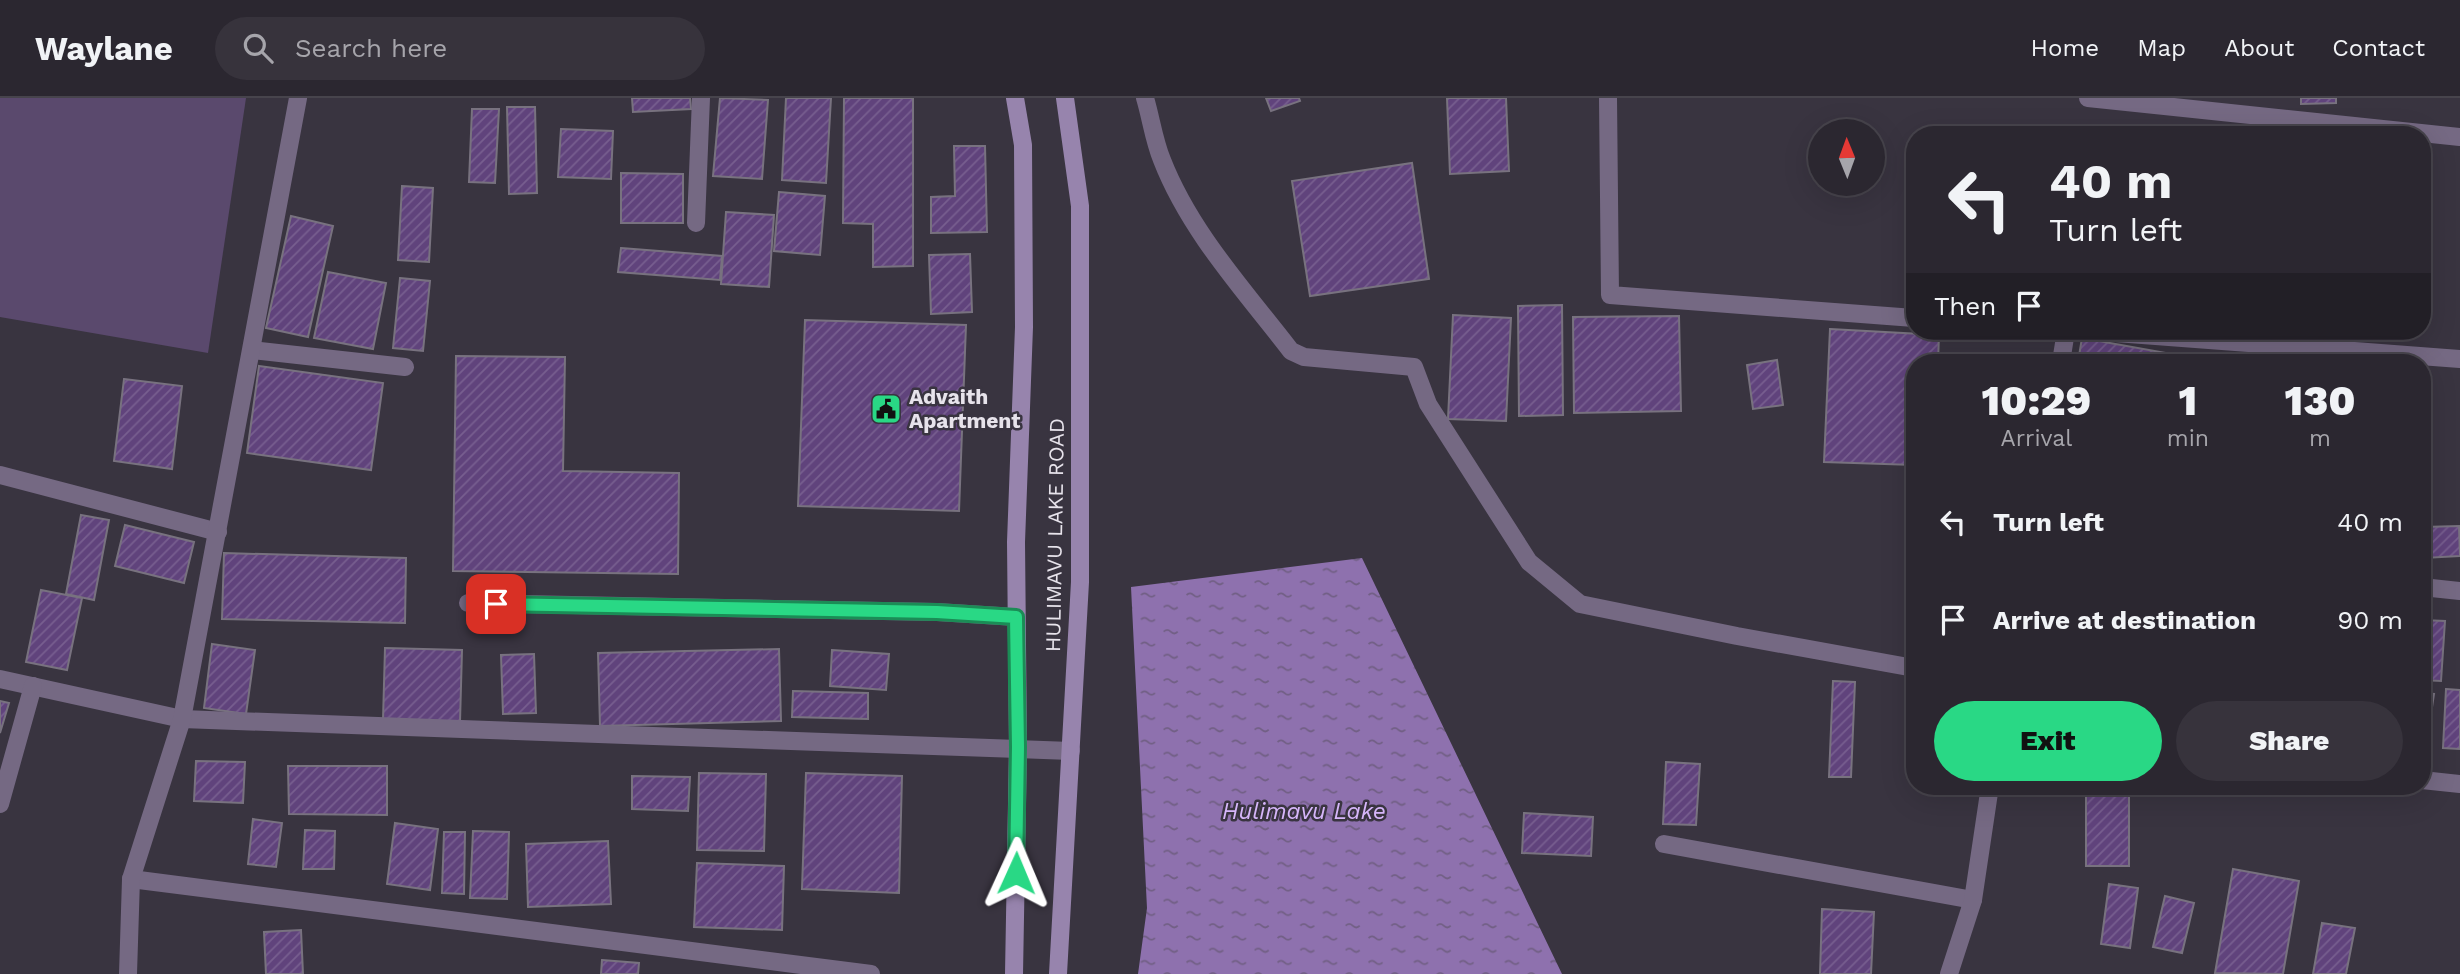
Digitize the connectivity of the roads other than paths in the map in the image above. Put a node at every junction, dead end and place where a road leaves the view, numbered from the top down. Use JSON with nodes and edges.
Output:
{"nodes":[{"id":1,"x":298,"y":98,"type":"edge"},
{"id":2,"x":701,"y":98,"type":"edge"},
{"id":3,"x":1016,"y":98,"type":"edge"},
{"id":4,"x":1065,"y":98,"type":"edge"},
{"id":5,"x":1146,"y":98,"type":"edge"},
{"id":6,"x":1608,"y":98,"type":"edge"},
{"id":7,"x":2088,"y":98,"type":"edge"},
{"id":8,"x":2355,"y":126,"type":"edge"},
{"id":9,"x":2431,"y":134,"type":"edge"},
{"id":10,"x":2460,"y":137,"type":"edge"},
{"id":11,"x":696,"y":223,"type":"dead end"},
{"id":12,"x":1906,"y":317,"type":"edge"},
{"id":13,"x":2208,"y":340,"type":"edge"},
{"id":14,"x":252,"y":351,"type":"junction"},
{"id":15,"x":2394,"y":354,"type":"edge"},
{"id":16,"x":2431,"y":357,"type":"edge"},
{"id":17,"x":2460,"y":359,"type":"edge"},
{"id":18,"x":405,"y":367,"type":"dead end"},
{"id":19,"x":0,"y":475,"type":"edge"},
{"id":20,"x":218,"y":532,"type":"junction"},
{"id":21,"x":2431,"y":588,"type":"edge"},
{"id":22,"x":2460,"y":591,"type":"edge"},
{"id":23,"x":468,"y":603,"type":"dead end"},
{"id":24,"x":1016,"y":617,"type":"junction"},
{"id":25,"x":1906,"y":667,"type":"edge"},
{"id":26,"x":0,"y":679,"type":"edge"},
{"id":27,"x":33,"y":686,"type":"junction"},
{"id":28,"x":182,"y":719,"type":"junction"},
{"id":29,"x":1018,"y":747,"type":"junction"},
{"id":30,"x":1070,"y":751,"type":"junction"},
{"id":31,"x":2431,"y":781,"type":"edge"},
{"id":32,"x":2460,"y":784,"type":"edge"},
{"id":33,"x":1989,"y":795,"type":"edge"},
{"id":34,"x":0,"y":804,"type":"edge"},
{"id":35,"x":1664,"y":844,"type":"dead end"},
{"id":36,"x":131,"y":879,"type":"junction"},
{"id":37,"x":1973,"y":900,"type":"junction"},
{"id":38,"x":1954,"y":973,"type":"edge"},
{"id":39,"x":128,"y":974,"type":"edge"},
{"id":40,"x":871,"y":974,"type":"edge"},
{"id":41,"x":1014,"y":974,"type":"edge"},
{"id":42,"x":1058,"y":974,"type":"edge"}],
"edges":[{"from":1,"to":14,"type":"street"},
{"from":2,"to":11,"type":"street"},
{"from":3,"to":24,"type":"main road","name":"HULIMAVU LAKE ROAD"},
{"from":4,"to":30,"type":"main road","name":"HULIMAVU LAKE ROAD"},
{"from":5,"to":25,"type":"street"},
{"from":6,"to":12,"type":"street"},
{"from":7,"to":8,"type":"street"},
{"from":9,"to":10,"type":"street"},
{"from":13,"to":15,"type":"street"},
{"from":14,"to":18,"type":"street"},
{"from":14,"to":20,"type":"street"},
{"from":16,"to":17,"type":"street"},
{"from":19,"to":20,"type":"street"},
{"from":20,"to":28,"type":"street"},
{"from":21,"to":22,"type":"street"},
{"from":23,"to":24,"type":"street"},
{"from":24,"to":29,"type":"main road","name":"HULIMAVU LAKE ROAD"},
{"from":26,"to":27,"type":"street"},
{"from":27,"to":28,"type":"street"},
{"from":27,"to":34,"type":"street"},
{"from":28,"to":29,"type":"street"},
{"from":28,"to":36,"type":"street"},
{"from":29,"to":30,"type":"street"},
{"from":29,"to":41,"type":"main road","name":"HULIMAVU LAKE ROAD"},
{"from":30,"to":42,"type":"main road","name":"HULIMAVU LAKE ROAD"},
{"from":31,"to":32,"type":"street"},
{"from":33,"to":37,"type":"street"},
{"from":35,"to":37,"type":"street"},
{"from":36,"to":39,"type":"street"},
{"from":36,"to":40,"type":"street"},
{"from":37,"to":38,"type":"street"}]}
